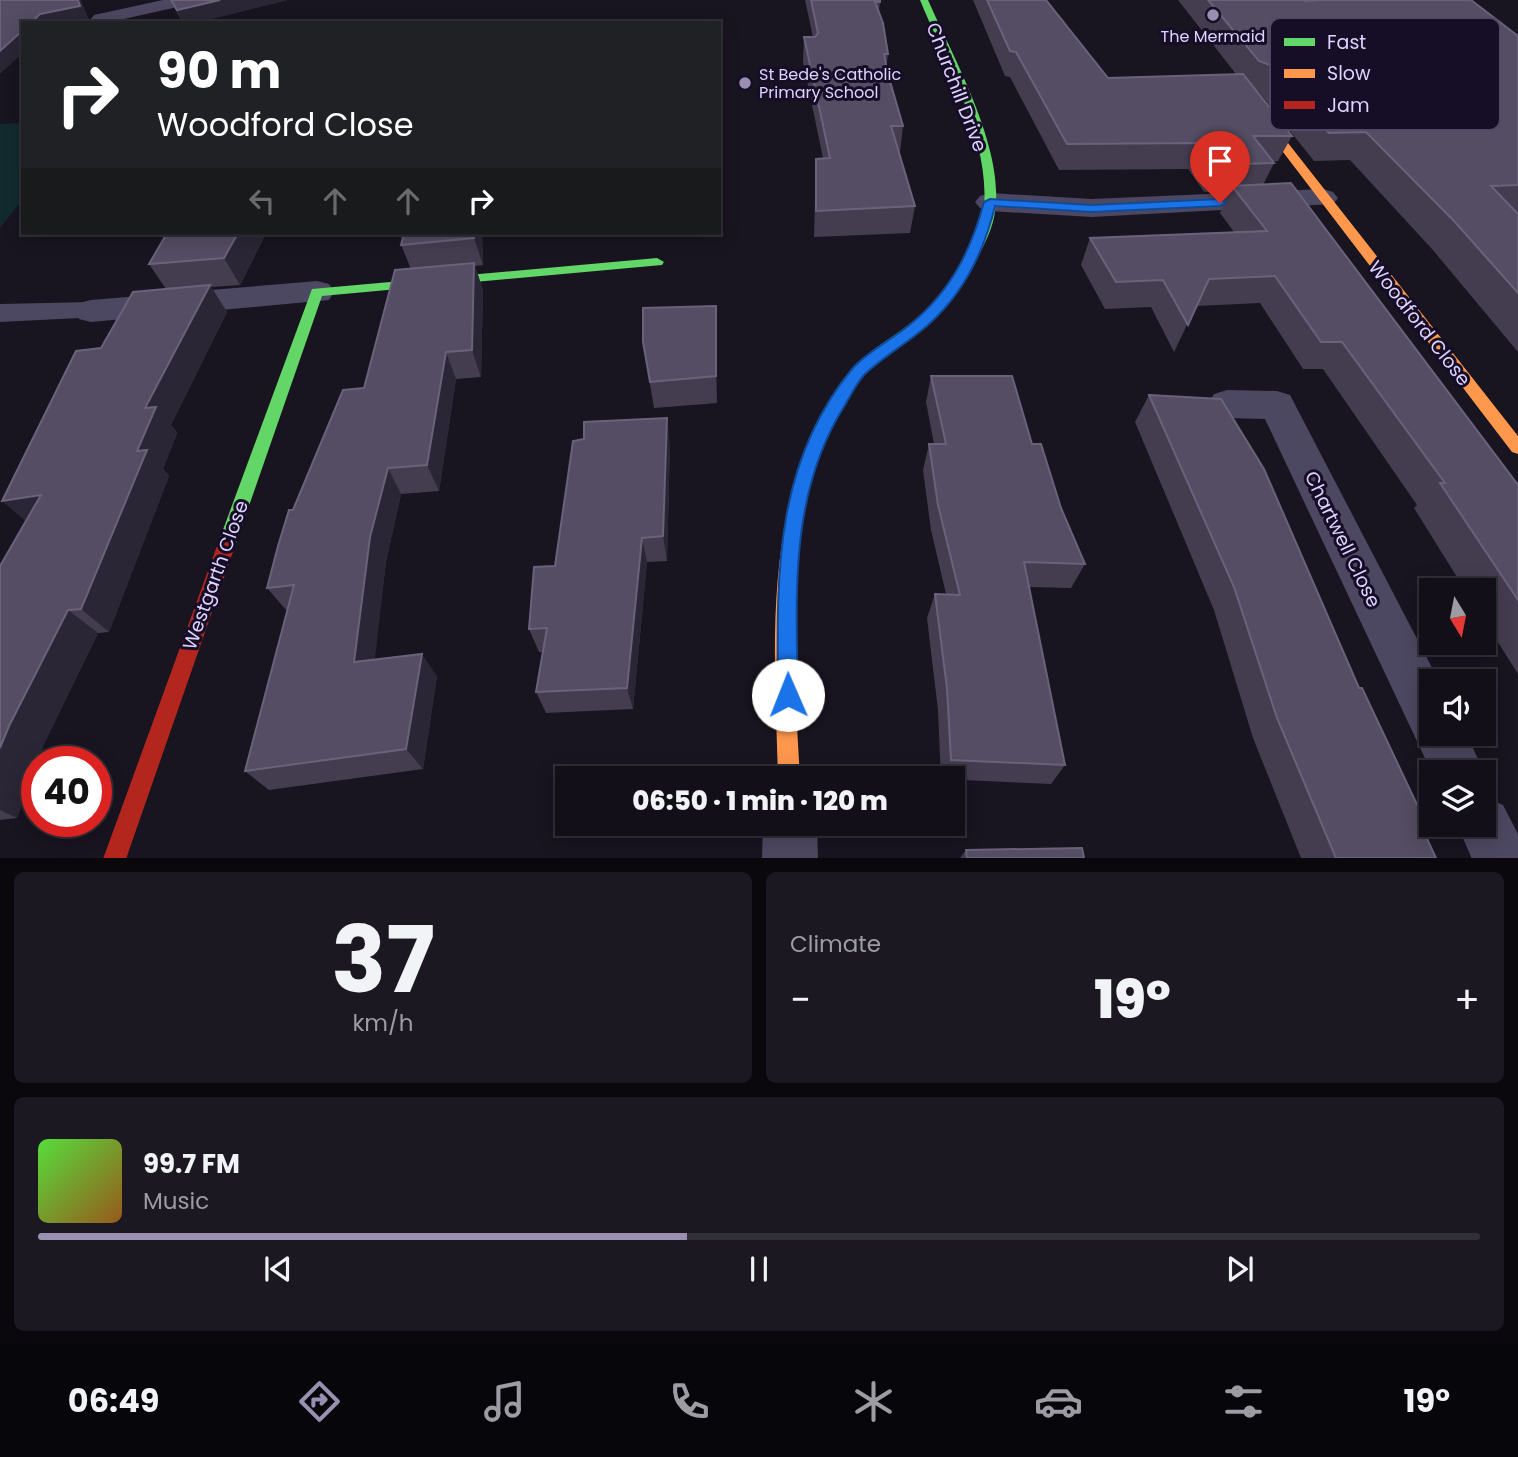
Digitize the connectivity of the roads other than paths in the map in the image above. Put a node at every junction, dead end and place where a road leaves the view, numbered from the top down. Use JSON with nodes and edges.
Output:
{"nodes":[{"id":1,"x":185,"y":0,"type":"edge"},
{"id":2,"x":924,"y":0,"type":"edge"},
{"id":3,"x":100,"y":19,"type":"dead end"},
{"id":4,"x":1247,"y":98,"type":"edge"},
{"id":5,"x":1270,"y":128,"type":"edge"},
{"id":6,"x":1271,"y":130,"type":"edge"},
{"id":7,"x":1323,"y":198,"type":"junction"},
{"id":8,"x":990,"y":202,"type":"junction"},
{"id":9,"x":657,"y":261,"type":"dead end"},
{"id":10,"x":317,"y":292,"type":"junction"},
{"id":11,"x":91,"y":311,"type":"joint"},
{"id":12,"x":0,"y":313,"type":"edge"},
{"id":13,"x":1227,"y":404,"type":"edge"},
{"id":14,"x":1518,"y":448,"type":"edge"},
{"id":15,"x":1419,"y":692,"type":"edge"},
{"id":16,"x":789,"y":766,"type":"edge"},
{"id":17,"x":790,"y":836,"type":"edge"},
{"id":18,"x":1490,"y":837,"type":"edge"},
{"id":19,"x":114,"y":858,"type":"edge"},
{"id":20,"x":790,"y":858,"type":"edge"},
{"id":21,"x":1501,"y":858,"type":"edge"}],
"edges":[{"from":1,"to":3,"type":"lane"},
{"from":2,"to":8,"type":"street","name":"Churchill Drive"},
{"from":4,"to":5,"type":"street","name":"Woodford Close"},
{"from":6,"to":7,"type":"street","name":"Woodford Close"},
{"from":7,"to":8,"type":"street"},
{"from":7,"to":14,"type":"street","name":"Woodford Close"},
{"from":8,"to":16,"type":"street","name":"Churchill Drive"},
{"from":9,"to":10,"type":"street"},
{"from":10,"to":11,"type":"street"},
{"from":10,"to":19,"type":"street","name":"Westgarth Close"},
{"from":11,"to":12,"type":"lane"},
{"from":13,"to":15,"type":"street","name":"Chartwell Close"},
{"from":17,"to":20,"type":"street"},
{"from":18,"to":21,"type":"street"}]}
